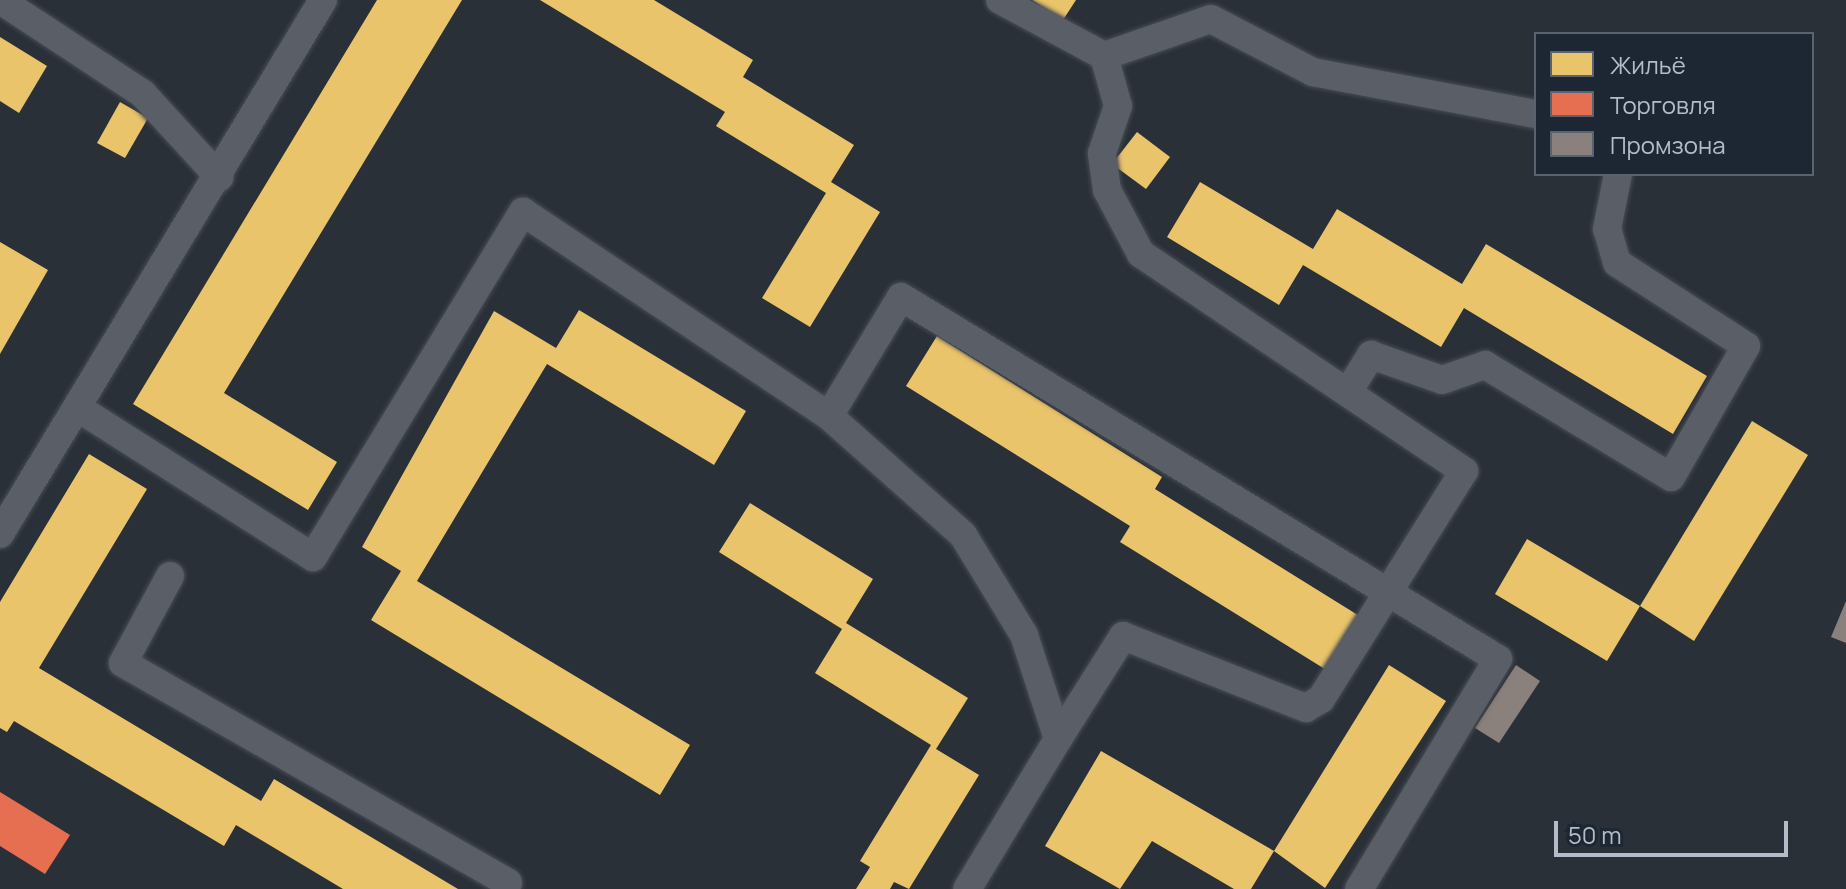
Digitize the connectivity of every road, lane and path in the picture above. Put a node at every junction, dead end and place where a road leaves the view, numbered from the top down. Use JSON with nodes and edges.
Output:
{"nodes":[{"id":1,"x":0,"y":0,"type":"edge"},
{"id":2,"x":323,"y":0,"type":"edge"},
{"id":3,"x":1000,"y":0,"type":"edge"},
{"id":4,"x":1104,"y":56,"type":"junction"},
{"id":5,"x":1534,"y":114,"type":"edge"},
{"id":6,"x":1618,"y":176,"type":"edge"},
{"id":7,"x":219,"y":177,"type":"junction"},
{"id":8,"x":1348,"y":392,"type":"junction"},
{"id":9,"x":78,"y":408,"type":"junction"},
{"id":10,"x":829,"y":416,"type":"junction"},
{"id":11,"x":0,"y":534,"type":"edge"},
{"id":12,"x":170,"y":576,"type":"dead end"},
{"id":13,"x":1390,"y":593,"type":"junction"},
{"id":14,"x":1058,"y":739,"type":"junction"},
{"id":15,"x":511,"y":887,"type":"edge"},
{"id":16,"x":967,"y":889,"type":"edge"},
{"id":17,"x":1359,"y":889,"type":"edge"}],
"edges":[{"from":1,"to":7,"type":"street"},
{"from":2,"to":7,"type":"street"},
{"from":3,"to":4,"type":"street"},
{"from":4,"to":5,"type":"street"},
{"from":4,"to":8,"type":"street"},
{"from":6,"to":8,"type":"street"},
{"from":7,"to":9,"type":"street"},
{"from":8,"to":13,"type":"street"},
{"from":9,"to":10,"type":"street"},
{"from":9,"to":11,"type":"street"},
{"from":10,"to":13,"type":"street"},
{"from":10,"to":14,"type":"street"},
{"from":12,"to":15,"type":"street"},
{"from":13,"to":14,"type":"street"},
{"from":13,"to":17,"type":"street"},
{"from":14,"to":16,"type":"street"}]}
